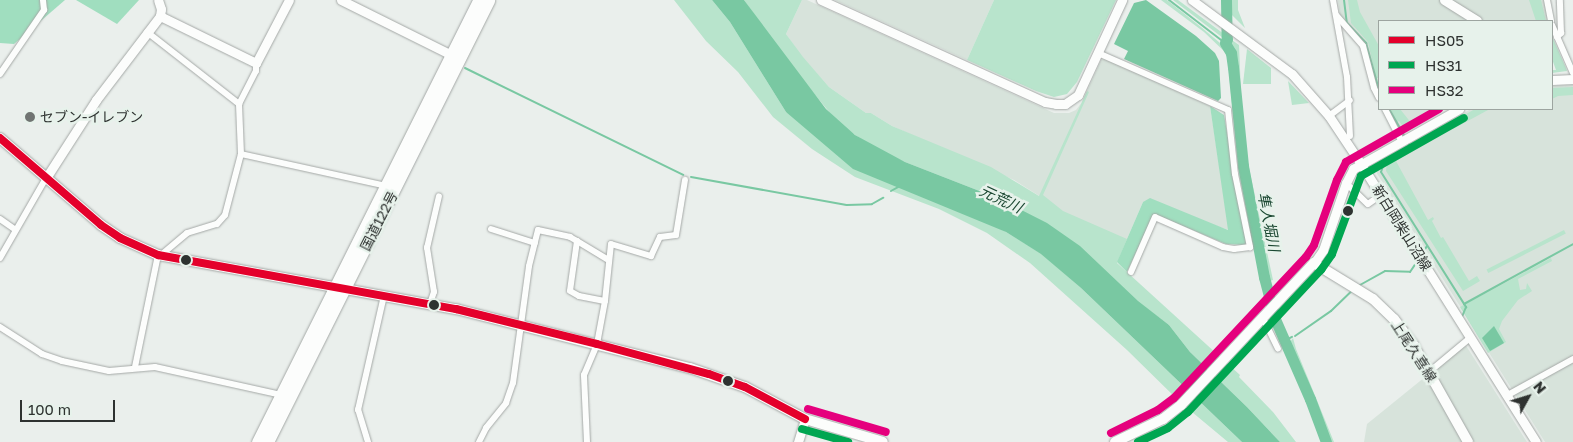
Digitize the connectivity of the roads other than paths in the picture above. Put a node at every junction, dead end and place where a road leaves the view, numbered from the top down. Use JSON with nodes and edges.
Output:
{"nodes":[{"id":1,"x":43,"y":0,"type":"edge"},
{"id":2,"x":158,"y":0,"type":"edge"},
{"id":3,"x":289,"y":0,"type":"edge"},
{"id":4,"x":341,"y":0,"type":"edge"},
{"id":5,"x":478,"y":0,"type":"edge"},
{"id":6,"x":489,"y":0,"type":"edge"},
{"id":7,"x":821,"y":0,"type":"edge"},
{"id":8,"x":1122,"y":0,"type":"edge"},
{"id":9,"x":1192,"y":0,"type":"edge"},
{"id":10,"x":1333,"y":0,"type":"edge"},
{"id":11,"x":1444,"y":0,"type":"edge"},
{"id":12,"x":1547,"y":0,"type":"edge"},
{"id":13,"x":1560,"y":0,"type":"edge"},
{"id":14,"x":1335,"y":14,"type":"junction"},
{"id":15,"x":160,"y":16,"type":"junction"},
{"id":16,"x":1475,"y":20,"type":"edge"},
{"id":17,"x":1550,"y":20,"type":"edge"},
{"id":18,"x":1553,"y":28,"type":"edge"},
{"id":19,"x":147,"y":32,"type":"junction"},
{"id":20,"x":1557,"y":37,"type":"junction"},
{"id":21,"x":1098,"y":52,"type":"junction"},
{"id":22,"x":456,"y":57,"type":"junction"},
{"id":23,"x":256,"y":63,"type":"junction"},
{"id":24,"x":1573,"y":72,"type":"edge"},
{"id":25,"x":0,"y":74,"type":"edge"},
{"id":26,"x":1573,"y":79,"type":"edge"},
{"id":27,"x":1553,"y":80,"type":"edge"},
{"id":28,"x":1378,"y":96,"type":"edge"},
{"id":29,"x":1350,"y":100,"type":"junction"},
{"id":30,"x":239,"y":104,"type":"junction"},
{"id":31,"x":1386,"y":110,"type":"edge"},
{"id":32,"x":1457,"y":110,"type":"edge"},
{"id":33,"x":1329,"y":116,"type":"junction"},
{"id":34,"x":1350,"y":136,"type":"dead end"},
{"id":35,"x":0,"y":138,"type":"edge"},
{"id":36,"x":1401,"y":140,"type":"junction"},
{"id":37,"x":241,"y":154,"type":"junction"},
{"id":38,"x":1361,"y":164,"type":"junction"},
{"id":39,"x":46,"y":178,"type":"junction"},
{"id":40,"x":685,"y":180,"type":"dead end"},
{"id":41,"x":1346,"y":183,"type":"junction"},
{"id":42,"x":390,"y":187,"type":"junction"},
{"id":43,"x":1381,"y":195,"type":"junction"},
{"id":44,"x":439,"y":196,"type":"dead end"},
{"id":45,"x":0,"y":219,"type":"edge"},
{"id":46,"x":491,"y":229,"type":"dead end"},
{"id":47,"x":16,"y":230,"type":"junction"},
{"id":48,"x":577,"y":241,"type":"junction"},
{"id":49,"x":535,"y":244,"type":"junction"},
{"id":50,"x":1,"y":254,"type":"edge"},
{"id":51,"x":159,"y":255,"type":"junction"},
{"id":52,"x":609,"y":260,"type":"junction"},
{"id":53,"x":1314,"y":263,"type":"junction"},
{"id":54,"x":1131,"y":272,"type":"dead end"},
{"id":55,"x":340,"y":288,"type":"junction"},
{"id":56,"x":384,"y":296,"type":"junction"},
{"id":57,"x":605,"y":301,"type":"junction"},
{"id":58,"x":430,"y":304,"type":"junction"},
{"id":59,"x":1265,"y":316,"type":"junction"},
{"id":60,"x":521,"y":325,"type":"junction"},
{"id":61,"x":0,"y":327,"type":"edge"},
{"id":62,"x":1470,"y":338,"type":"junction"},
{"id":63,"x":597,"y":344,"type":"junction"},
{"id":64,"x":1278,"y":349,"type":"dead end"},
{"id":65,"x":1573,"y":359,"type":"edge"},
{"id":66,"x":136,"y":367,"type":"junction"},
{"id":67,"x":1428,"y":372,"type":"junction"},
{"id":68,"x":281,"y":395,"type":"junction"},
{"id":69,"x":1506,"y":396,"type":"junction"},
{"id":70,"x":806,"y":419,"type":"junction"},
{"id":71,"x":257,"y":442,"type":"edge"},
{"id":72,"x":268,"y":442,"type":"edge"},
{"id":73,"x":368,"y":442,"type":"edge"},
{"id":74,"x":480,"y":442,"type":"edge"},
{"id":75,"x":588,"y":442,"type":"edge"},
{"id":76,"x":798,"y":442,"type":"edge"},
{"id":77,"x":883,"y":442,"type":"edge"},
{"id":78,"x":1115,"y":442,"type":"edge"},
{"id":79,"x":1468,"y":442,"type":"edge"},
{"id":80,"x":1536,"y":442,"type":"edge"}],
"edges":[{"from":1,"to":25,"type":"street"},
{"from":2,"to":15,"type":"street"},
{"from":3,"to":23,"type":"street"},
{"from":4,"to":22,"type":"street"},
{"from":5,"to":22,"type":"highway","name":"国道122号"},
{"from":6,"to":22,"type":"highway","name":"国道122号"},
{"from":7,"to":21,"type":"street"},
{"from":8,"to":21,"type":"street"},
{"from":9,"to":33,"type":"street","name":"新白岡柴山沼線"},
{"from":10,"to":14,"type":"street"},
{"from":11,"to":16,"type":"street"},
{"from":12,"to":17,"type":"street"},
{"from":13,"to":20,"type":"street"},
{"from":14,"to":28,"type":"street"},
{"from":14,"to":29,"type":"street"},
{"from":15,"to":19,"type":"street"},
{"from":15,"to":23,"type":"street"},
{"from":18,"to":20,"type":"street"},
{"from":19,"to":30,"type":"street"},
{"from":19,"to":39,"type":"street"},
{"from":20,"to":24,"type":"street"},
{"from":21,"to":54,"type":"street"},
{"from":22,"to":42,"type":"highway","name":"国道122号"},
{"from":23,"to":30,"type":"street"},
{"from":26,"to":27,"type":"street"},
{"from":29,"to":33,"type":"street"},
{"from":29,"to":34,"type":"street"},
{"from":30,"to":37,"type":"street"},
{"from":31,"to":36,"type":"street"},
{"from":32,"to":36,"type":"street"},
{"from":33,"to":38,"type":"street","name":"新白岡柴山沼線"},
{"from":35,"to":39,"type":"main road"},
{"from":36,"to":38,"type":"street"},
{"from":37,"to":42,"type":"street"},
{"from":37,"to":51,"type":"street"},
{"from":38,"to":41,"type":"street"},
{"from":38,"to":43,"type":"street","name":"新白岡柴山沼線"},
{"from":39,"to":47,"type":"street"},
{"from":39,"to":51,"type":"main road"},
{"from":40,"to":52,"type":"street"},
{"from":41,"to":43,"type":"street"},
{"from":41,"to":53,"type":"street"},
{"from":42,"to":55,"type":"highway","name":"国道122号"},
{"from":43,"to":62,"type":"street","name":"新白岡柴山沼線"},
{"from":44,"to":58,"type":"street"},
{"from":45,"to":47,"type":"street"},
{"from":46,"to":49,"type":"street"},
{"from":47,"to":50,"type":"street"},
{"from":48,"to":49,"type":"street"},
{"from":48,"to":52,"type":"street"},
{"from":48,"to":57,"type":"street"},
{"from":49,"to":60,"type":"street"},
{"from":51,"to":55,"type":"main road"},
{"from":51,"to":66,"type":"street"},
{"from":52,"to":57,"type":"street"},
{"from":53,"to":59,"type":"main road"},
{"from":53,"to":67,"type":"main road","name":"上尾久喜線"},
{"from":55,"to":56,"type":"main road"},
{"from":55,"to":68,"type":"highway","name":"国道122号"},
{"from":55,"to":72,"type":"highway","name":"国道122号"},
{"from":56,"to":58,"type":"main road"},
{"from":56,"to":73,"type":"street"},
{"from":57,"to":63,"type":"street"},
{"from":58,"to":60,"type":"main road"},
{"from":59,"to":64,"type":"street"},
{"from":59,"to":78,"type":"main road"},
{"from":60,"to":63,"type":"main road"},
{"from":60,"to":74,"type":"street"},
{"from":61,"to":66,"type":"street"},
{"from":62,"to":67,"type":"street"},
{"from":62,"to":69,"type":"street","name":"新白岡柴山沼線"},
{"from":63,"to":70,"type":"main road"},
{"from":63,"to":75,"type":"street"},
{"from":65,"to":69,"type":"street"},
{"from":66,"to":68,"type":"street"},
{"from":67,"to":79,"type":"main road","name":"上尾久喜線"},
{"from":68,"to":71,"type":"highway","name":"国道122号"},
{"from":69,"to":80,"type":"street","name":"新白岡柴山沼線"},
{"from":70,"to":76,"type":"street"},
{"from":70,"to":77,"type":"main road"}]}
